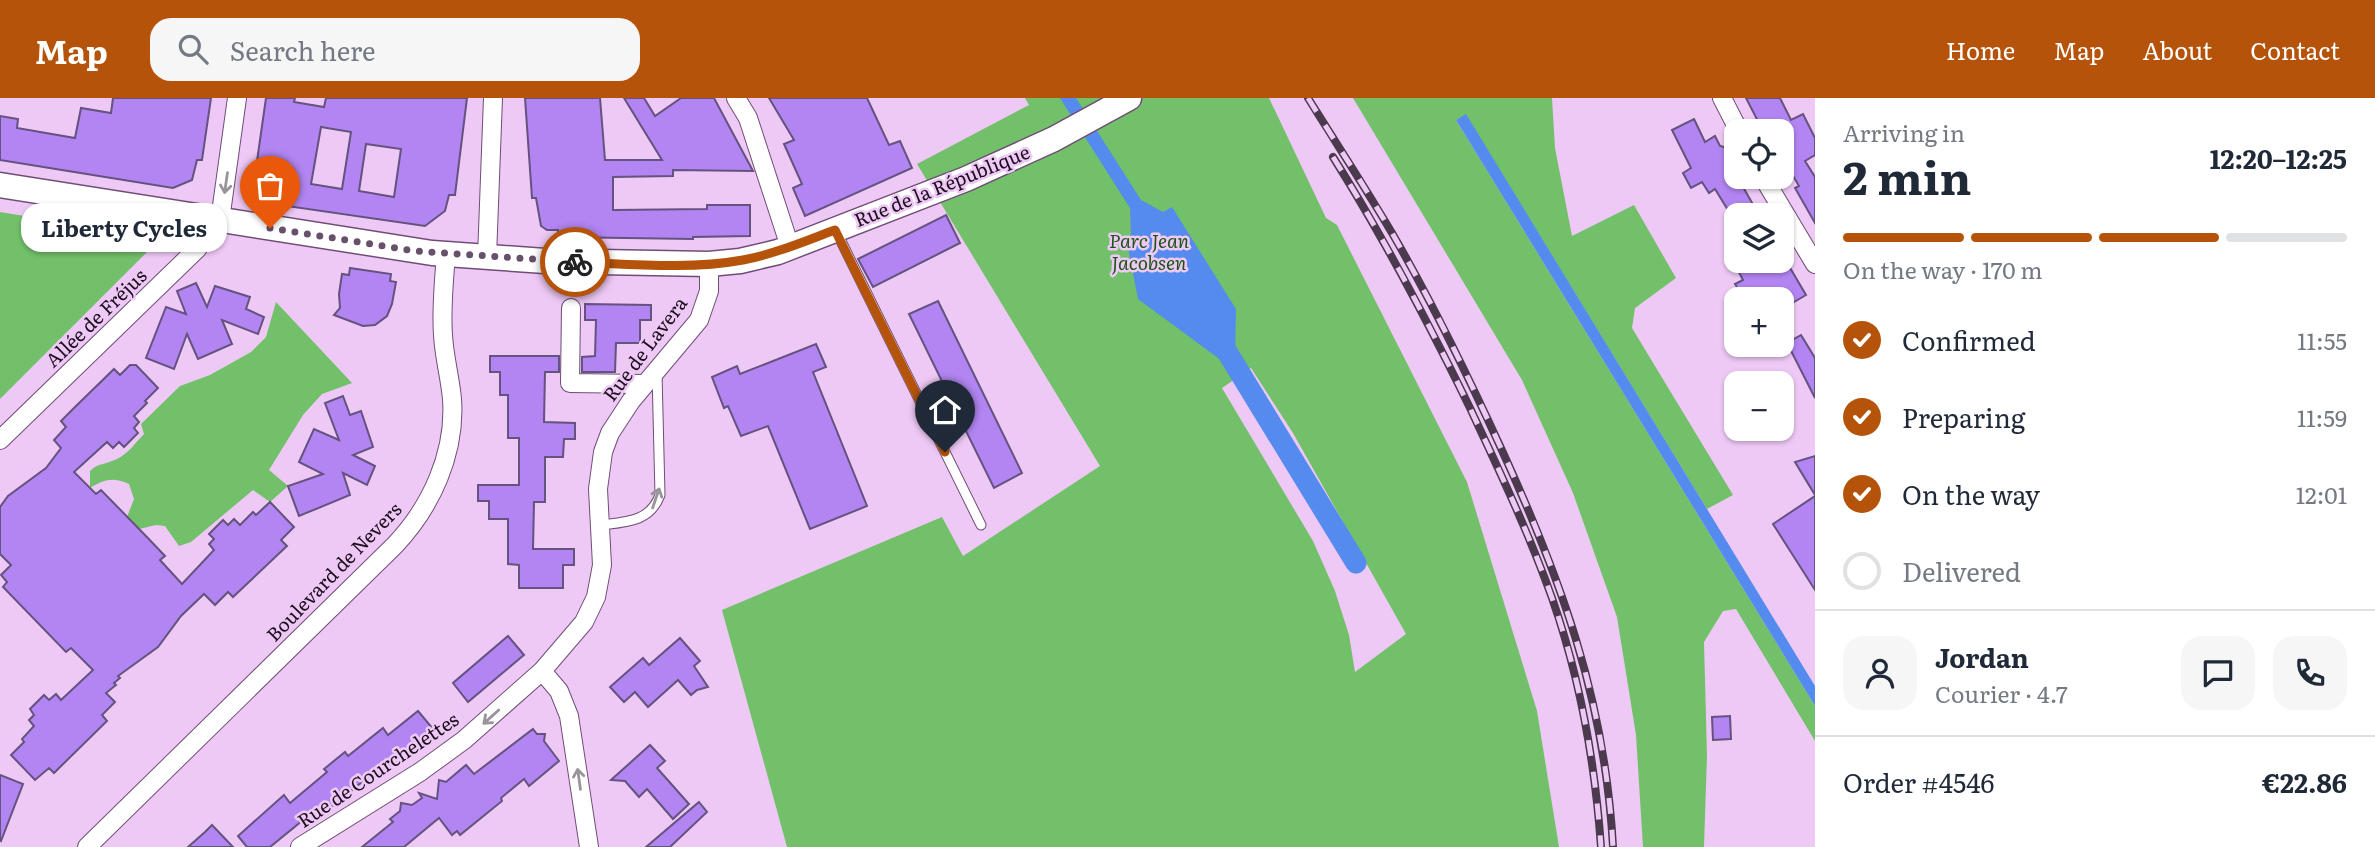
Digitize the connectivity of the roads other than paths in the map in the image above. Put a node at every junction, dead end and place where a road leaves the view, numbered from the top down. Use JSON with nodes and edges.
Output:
{"nodes":[{"id":1,"x":237,"y":98,"type":"edge"},
{"id":2,"x":493,"y":98,"type":"edge"},
{"id":3,"x":736,"y":98,"type":"edge"},
{"id":4,"x":1129,"y":98,"type":"edge"},
{"id":5,"x":1722,"y":98,"type":"edge"},
{"id":6,"x":1733,"y":119,"type":"edge"},
{"id":7,"x":0,"y":185,"type":"edge"},
{"id":8,"x":1770,"y":189,"type":"edge"},
{"id":9,"x":215,"y":219,"type":"junction"},
{"id":10,"x":835,"y":230,"type":"junction"},
{"id":11,"x":790,"y":247,"type":"junction"},
{"id":12,"x":446,"y":254,"type":"junction"},
{"id":13,"x":486,"y":257,"type":"junction"},
{"id":14,"x":709,"y":264,"type":"junction"},
{"id":15,"x":1815,"y":264,"type":"edge"},
{"id":16,"x":571,"y":308,"type":"dead end"},
{"id":17,"x":657,"y":370,"type":"junction"},
{"id":18,"x":645,"y":384,"type":"junction"},
{"id":19,"x":0,"y":440,"type":"edge"},
{"id":20,"x":981,"y":524,"type":"dead end"},
{"id":21,"x":601,"y":525,"type":"junction"},
{"id":22,"x":542,"y":671,"type":"junction"},
{"id":23,"x":87,"y":847,"type":"edge"},
{"id":24,"x":300,"y":847,"type":"edge"},
{"id":25,"x":589,"y":847,"type":"edge"}],
"edges":[{"from":1,"to":9,"type":"street","name":"Allée de Fréjus","one_way":true},
{"from":2,"to":13,"type":"street"},
{"from":3,"to":11,"type":"street"},
{"from":4,"to":10,"type":"street","name":"Rue de la République"},
{"from":5,"to":6,"type":"street"},
{"from":7,"to":9,"type":"street","name":"Rue de la République"},
{"from":8,"to":15,"type":"street"},
{"from":9,"to":12,"type":"street","name":"Rue de la République"},
{"from":9,"to":19,"type":"street","name":"Allée de Fréjus"},
{"from":10,"to":11,"type":"street","name":"Rue de la République"},
{"from":10,"to":20,"type":"lane"},
{"from":11,"to":14,"type":"street","name":"Rue de la République"},
{"from":12,"to":13,"type":"street","name":"Rue de la République"},
{"from":12,"to":23,"type":"street","name":"Boulevard de Nevers"},
{"from":13,"to":14,"type":"street","name":"Rue de la République"},
{"from":14,"to":17,"type":"street","name":"Rue de Lavera"},
{"from":16,"to":18,"type":"street"},
{"from":17,"to":18,"type":"street","name":"Rue de Lavera"},
{"from":21,"to":17,"type":"lane","one_way":true},
{"from":18,"to":21,"type":"street","name":"Rue de Lavera"},
{"from":21,"to":22,"type":"street","name":"Rue de Lavera"},
{"from":22,"to":24,"type":"street","name":"Rue de Courchelettes","one_way":true},
{"from":25,"to":22,"type":"street","one_way":true}]}
